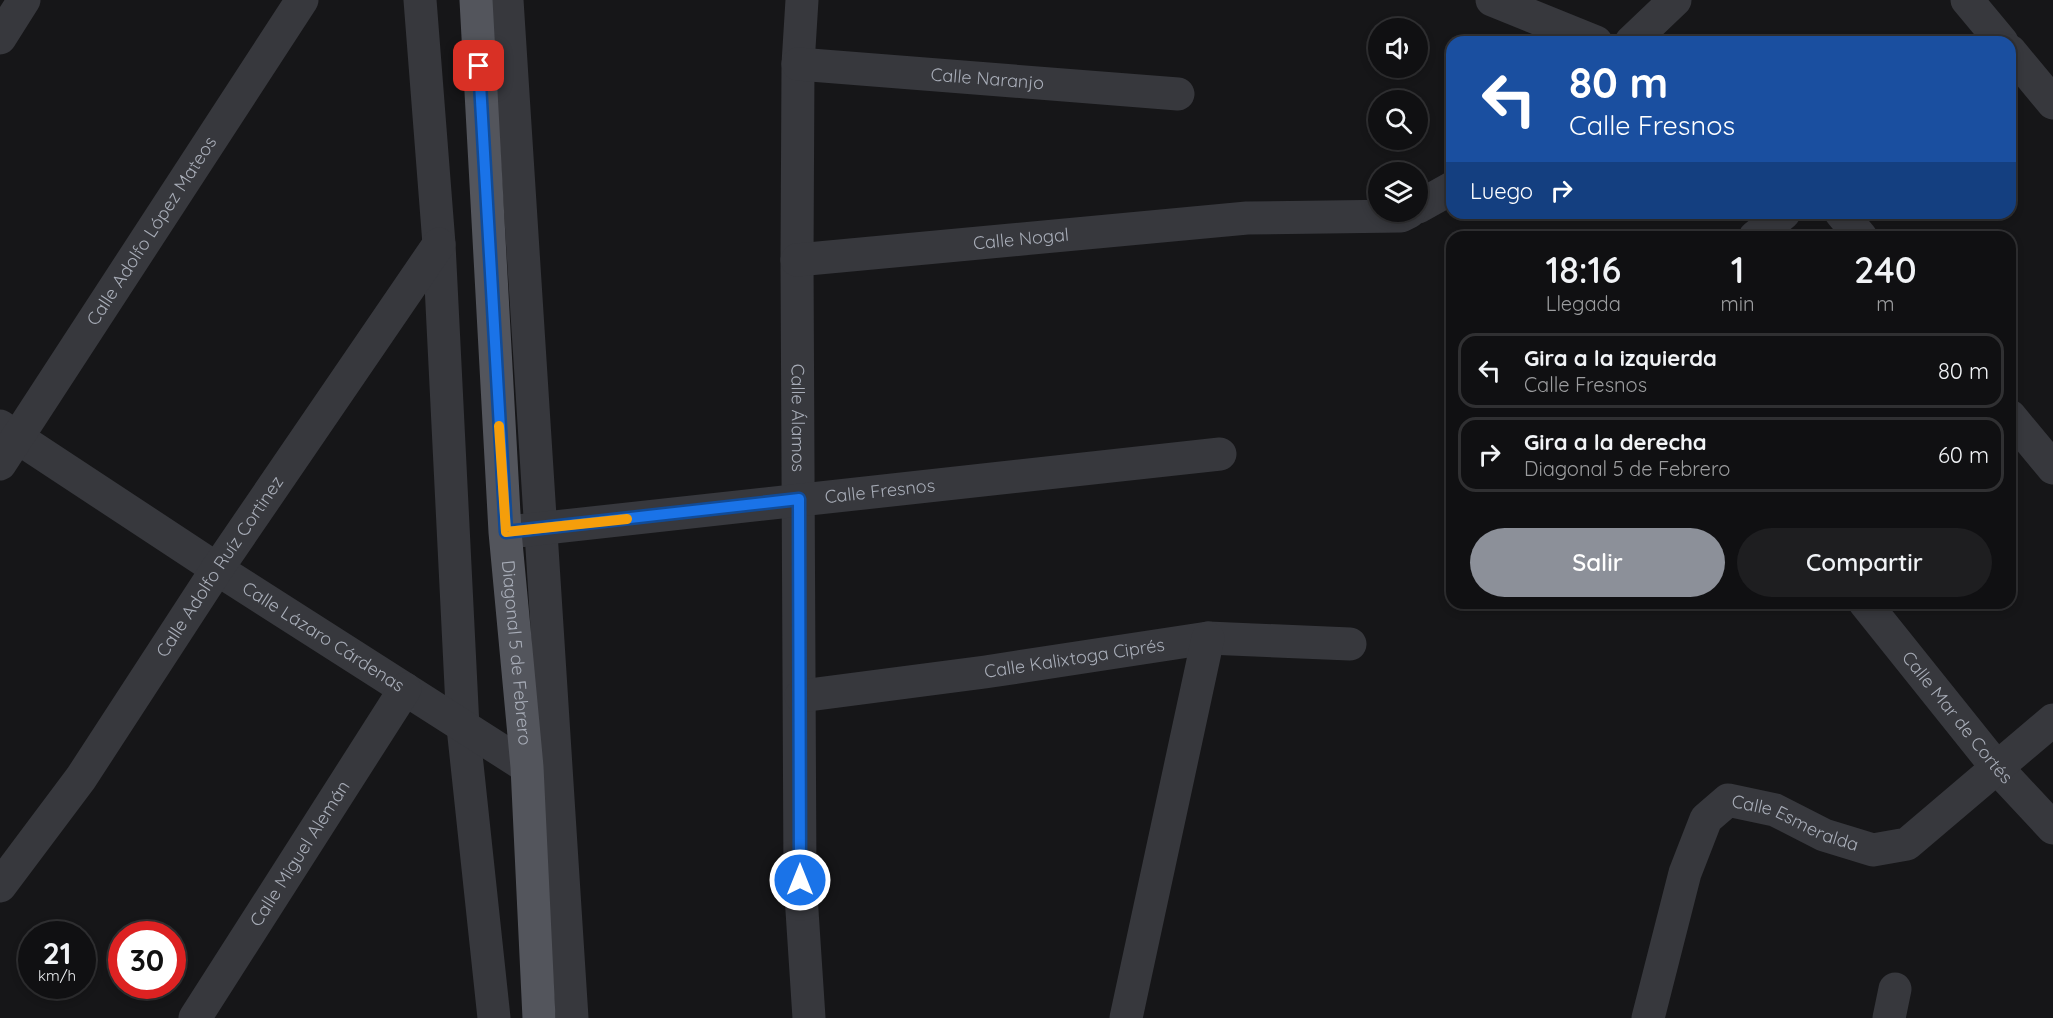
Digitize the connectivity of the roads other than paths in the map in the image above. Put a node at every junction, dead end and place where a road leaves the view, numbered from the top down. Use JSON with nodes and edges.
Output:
{"nodes":[{"id":1,"x":24,"y":0,"type":"edge"},
{"id":2,"x":302,"y":0,"type":"edge"},
{"id":3,"x":420,"y":0,"type":"edge"},
{"id":4,"x":476,"y":0,"type":"edge"},
{"id":5,"x":507,"y":0,"type":"edge"},
{"id":6,"x":802,"y":0,"type":"edge"},
{"id":7,"x":1492,"y":0,"type":"edge"},
{"id":8,"x":1675,"y":0,"type":"edge"},
{"id":9,"x":1967,"y":0,"type":"edge"},
{"id":10,"x":1581,"y":36,"type":"edge"},
{"id":11,"x":1637,"y":36,"type":"edge"},
{"id":12,"x":1994,"y":36,"type":"edge"},
{"id":13,"x":0,"y":38,"type":"edge"},
{"id":14,"x":2016,"y":62,"type":"edge"},
{"id":15,"x":798,"y":64,"type":"junction"},
{"id":16,"x":1178,"y":94,"type":"dead end"},
{"id":17,"x":2053,"y":103,"type":"edge"},
{"id":18,"x":1446,"y":191,"type":"edge"},
{"id":19,"x":1428,"y":201,"type":"edge"},
{"id":20,"x":1368,"y":216,"type":"edge"},
{"id":21,"x":1777,"y":219,"type":"edge"},
{"id":22,"x":1846,"y":219,"type":"edge"},
{"id":23,"x":1762,"y":231,"type":"edge"},
{"id":24,"x":1856,"y":231,"type":"edge"},
{"id":25,"x":439,"y":244,"type":"junction"},
{"id":26,"x":796,"y":260,"type":"junction"},
{"id":27,"x":2016,"y":423,"type":"edge"},
{"id":28,"x":6,"y":442,"type":"edge"},
{"id":29,"x":1220,"y":454,"type":"dead end"},
{"id":30,"x":2053,"y":468,"type":"edge"},
{"id":31,"x":799,"y":499,"type":"junction"},
{"id":32,"x":540,"y":528,"type":"junction"},
{"id":33,"x":506,"y":532,"type":"junction"},
{"id":34,"x":217,"y":569,"type":"junction"},
{"id":35,"x":1870,"y":609,"type":"edge"},
{"id":36,"x":1208,"y":638,"type":"junction"},
{"id":37,"x":1350,"y":644,"type":"dead end"},
{"id":38,"x":405,"y":689,"type":"junction"},
{"id":39,"x":801,"y":696,"type":"junction"},
{"id":40,"x":2053,"y":720,"type":"edge"},
{"id":41,"x":464,"y":727,"type":"junction"},
{"id":42,"x":527,"y":767,"type":"junction"},
{"id":43,"x":1998,"y":769,"type":"junction"},
{"id":44,"x":2053,"y":828,"type":"edge"},
{"id":45,"x":0,"y":886,"type":"edge"},
{"id":46,"x":195,"y":1018,"type":"edge"},
{"id":47,"x":494,"y":1018,"type":"edge"},
{"id":48,"x":539,"y":1018,"type":"edge"},
{"id":49,"x":572,"y":1018,"type":"edge"},
{"id":50,"x":809,"y":1018,"type":"edge"},
{"id":51,"x":1126,"y":1018,"type":"edge"},
{"id":52,"x":1648,"y":1018,"type":"edge"}],
"edges":[{"from":1,"to":13,"type":"street"},
{"from":2,"to":28,"type":"street","name":"Calle Adolfo López Mateos"},
{"from":3,"to":25,"type":"street"},
{"from":4,"to":33,"type":"main road","name":"Diagonal 5 de Febrero"},
{"from":5,"to":32,"type":"street"},
{"from":6,"to":15,"type":"street","name":"Calle Álamos"},
{"from":7,"to":10,"type":"street"},
{"from":8,"to":11,"type":"street"},
{"from":9,"to":12,"type":"street"},
{"from":14,"to":17,"type":"street"},
{"from":15,"to":16,"type":"street","name":"Calle Naranjo"},
{"from":15,"to":26,"type":"street","name":"Calle Álamos"},
{"from":18,"to":19,"type":"street"},
{"from":20,"to":26,"type":"street","name":"Calle Nogal"},
{"from":21,"to":23,"type":"street"},
{"from":22,"to":24,"type":"street"},
{"from":25,"to":34,"type":"street","name":"Calle Adolfo Ruíz Cortinez"},
{"from":25,"to":41,"type":"street"},
{"from":26,"to":31,"type":"street","name":"Calle Álamos"},
{"from":27,"to":30,"type":"street"},
{"from":28,"to":34,"type":"street","name":"Calle Lázaro Cárdenas"},
{"from":29,"to":31,"type":"street","name":"Calle Fresnos"},
{"from":31,"to":32,"type":"street","name":"Calle Fresnos"},
{"from":31,"to":39,"type":"street","name":"Calle Álamos"},
{"from":32,"to":33,"type":"street","name":"Calle Fresnos"},
{"from":32,"to":49,"type":"street"},
{"from":33,"to":42,"type":"main road","name":"Diagonal 5 de Febrero"},
{"from":34,"to":38,"type":"street","name":"Calle Lázaro Cárdenas"},
{"from":34,"to":45,"type":"street","name":"Calle Adolfo Ruíz Cortinez"},
{"from":35,"to":43,"type":"street","name":"Calle Mar de Cortés"},
{"from":36,"to":37,"type":"street","name":"Calle Kalixtoga Ciprés"},
{"from":36,"to":39,"type":"street","name":"Calle Kalixtoga Ciprés"},
{"from":36,"to":51,"type":"street"},
{"from":38,"to":41,"type":"street","name":"Calle Lázaro Cárdenas"},
{"from":38,"to":46,"type":"street","name":"Calle Miguel Alemán"},
{"from":39,"to":50,"type":"street","name":"Calle Álamos"},
{"from":40,"to":43,"type":"street"},
{"from":41,"to":42,"type":"street","name":"Calle Lázaro Cárdenas"},
{"from":41,"to":47,"type":"street"},
{"from":42,"to":48,"type":"main road","name":"Diagonal 5 de Febrero"},
{"from":43,"to":44,"type":"street","name":"Calle Mar de Cortés"},
{"from":43,"to":52,"type":"street","name":"Calle Esmeralda"}]}
